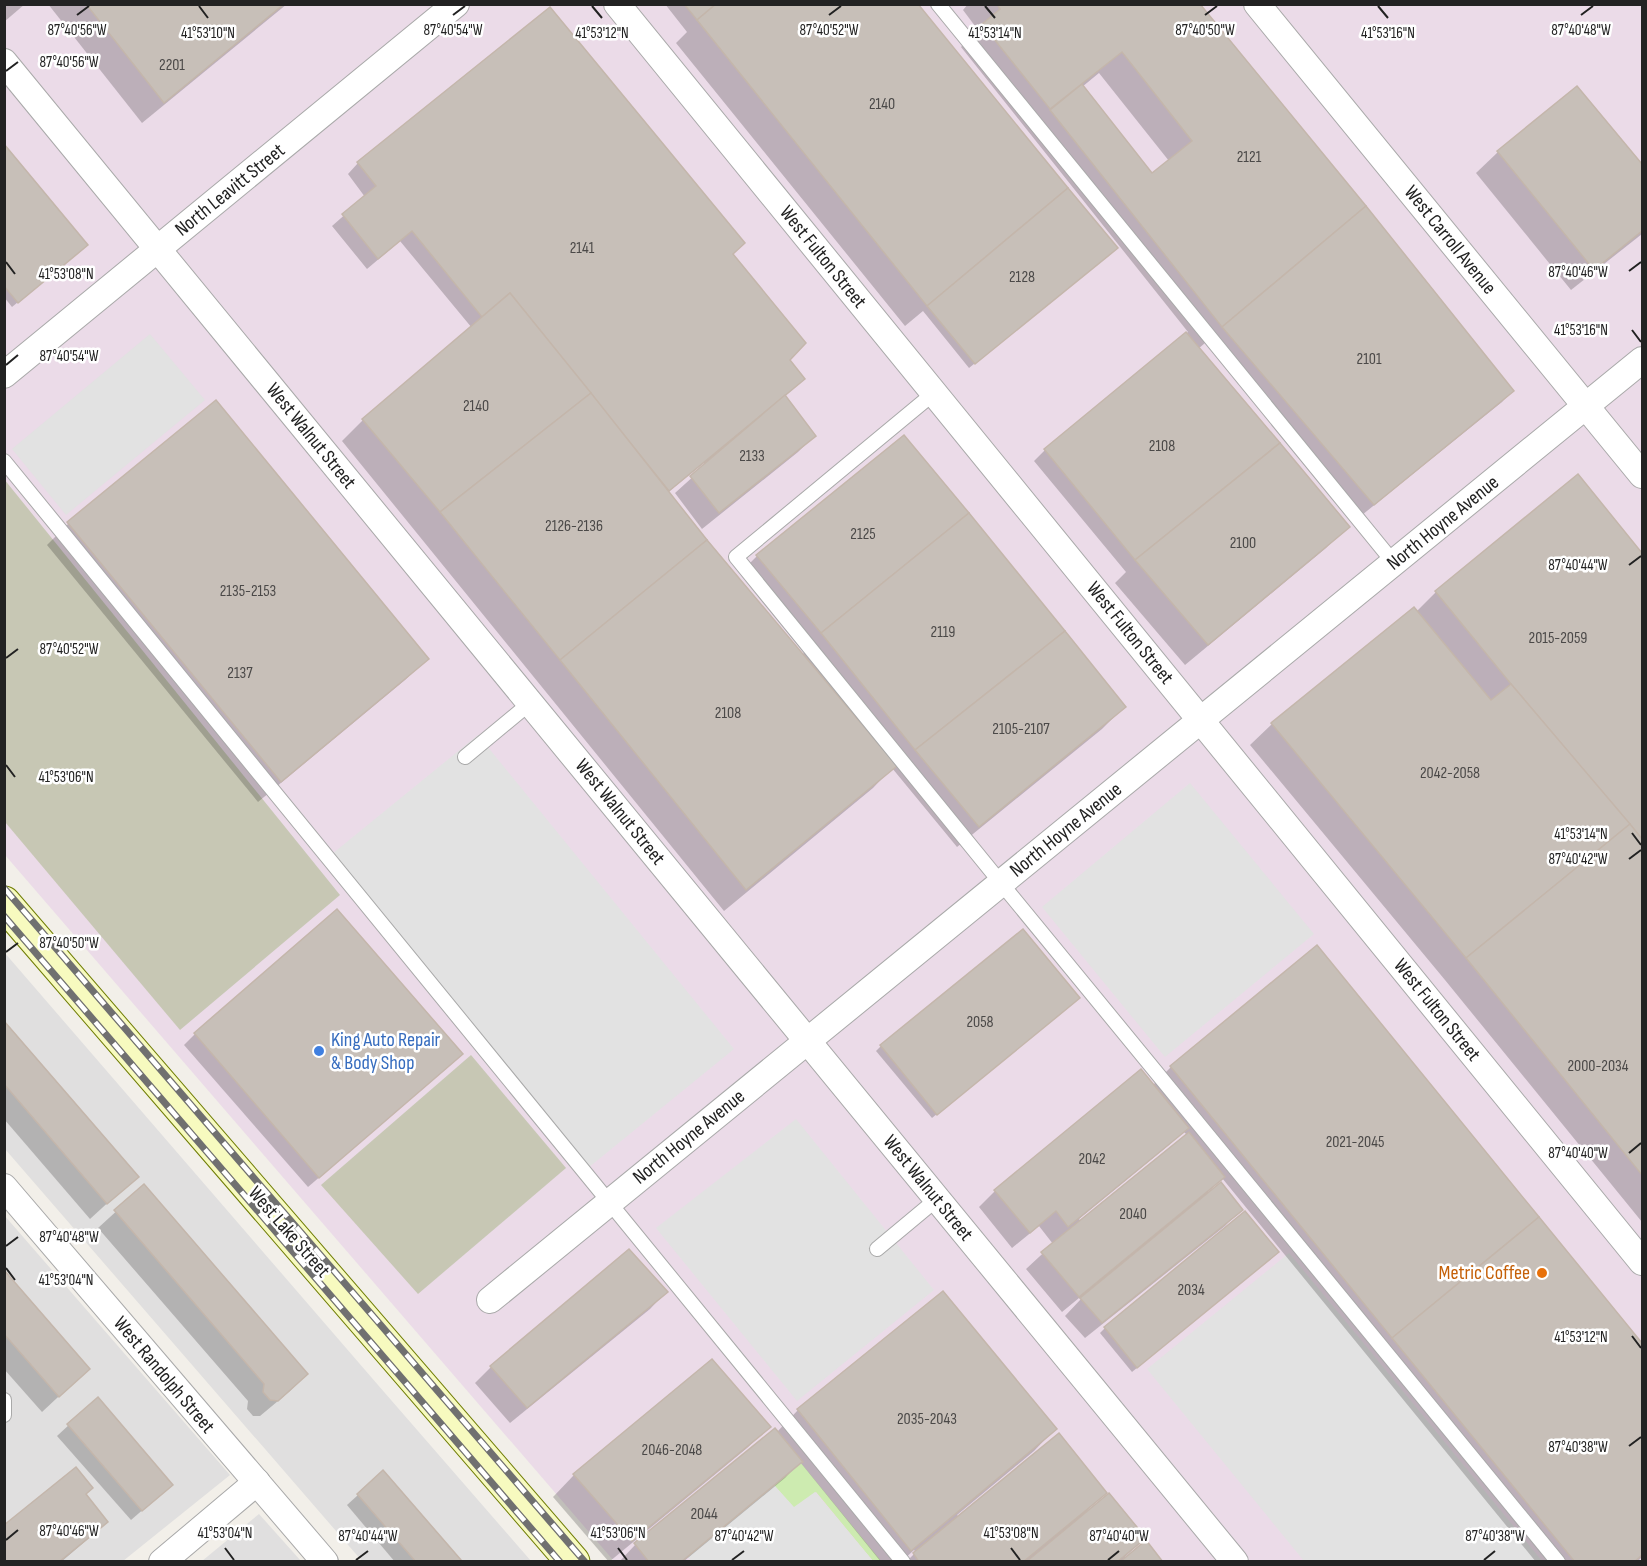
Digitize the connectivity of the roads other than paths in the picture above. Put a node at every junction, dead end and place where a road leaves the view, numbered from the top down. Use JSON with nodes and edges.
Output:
{"nodes":[{"id":1,"x":456,"y":4,"type":"edge"},
{"id":2,"x":617,"y":4,"type":"edge"},
{"id":3,"x":938,"y":4,"type":"edge"},
{"id":4,"x":1257,"y":4,"type":"edge"},
{"id":5,"x":4,"y":62,"type":"edge"},
{"id":6,"x":158,"y":249,"type":"junction"},
{"id":7,"x":1642,"y":360,"type":"edge"},
{"id":8,"x":4,"y":375,"type":"edge"},
{"id":9,"x":934,"y":393,"type":"junction"},
{"id":10,"x":1586,"y":406,"type":"junction"},
{"id":11,"x":4,"y":460,"type":"edge"},
{"id":12,"x":1642,"y":475,"type":"edge"},
{"id":13,"x":1394,"y":563,"type":"junction"},
{"id":14,"x":530,"y":704,"type":"junction"},
{"id":15,"x":1201,"y":720,"type":"junction"},
{"id":16,"x":465,"y":757,"type":"dead end"},
{"id":17,"x":1001,"y":883,"type":"junction"},
{"id":18,"x":4,"y":903,"type":"edge"},
{"id":19,"x":808,"y":1041,"type":"junction"},
{"id":20,"x":4,"y":1187,"type":"edge"},
{"id":21,"x":937,"y":1199,"type":"junction"},
{"id":22,"x":610,"y":1201,"type":"junction"},
{"id":23,"x":877,"y":1250,"type":"dead end"},
{"id":24,"x":1642,"y":1262,"type":"edge"},
{"id":25,"x":490,"y":1300,"type":"dead end"},
{"id":26,"x":4,"y":1400,"type":"edge"},
{"id":27,"x":4,"y":1415,"type":"edge"},
{"id":28,"x":257,"y":1482,"type":"junction"},
{"id":29,"x":162,"y":1562,"type":"edge"},
{"id":30,"x":325,"y":1562,"type":"edge"},
{"id":31,"x":573,"y":1562,"type":"edge"},
{"id":32,"x":903,"y":1562,"type":"edge"},
{"id":33,"x":1235,"y":1562,"type":"edge"},
{"id":34,"x":1558,"y":1562,"type":"edge"}],
"edges":[{"from":1,"to":6,"type":"street","name":"North Leavitt Street"},
{"from":2,"to":9,"type":"street","name":"West Fulton Street"},
{"from":3,"to":13,"type":"lane"},
{"from":4,"to":10,"type":"street","name":"West Carroll Avenue"},
{"from":5,"to":6,"type":"street","name":"West Walnut Street"},
{"from":6,"to":8,"type":"street","name":"North Leavitt Street"},
{"from":6,"to":14,"type":"street","name":"West Walnut Street"},
{"from":7,"to":10,"type":"street","name":"North Hoyne Avenue"},
{"from":9,"to":15,"type":"street","name":"West Fulton Street"},
{"from":9,"to":17,"type":"lane"},
{"from":10,"to":12,"type":"street","name":"West Carroll Avenue"},
{"from":10,"to":13,"type":"street","name":"North Hoyne Avenue"},
{"from":11,"to":22,"type":"lane"},
{"from":13,"to":15,"type":"street","name":"North Hoyne Avenue"},
{"from":14,"to":16,"type":"lane"},
{"from":14,"to":19,"type":"street","name":"West Walnut Street"},
{"from":15,"to":17,"type":"street","name":"North Hoyne Avenue"},
{"from":15,"to":24,"type":"street","name":"West Fulton Street"},
{"from":17,"to":19,"type":"street","name":"North Hoyne Avenue"},
{"from":17,"to":34,"type":"lane"},
{"from":18,"to":31,"type":"main road","name":"West Lake Street"},
{"from":19,"to":21,"type":"street","name":"West Walnut Street"},
{"from":19,"to":22,"type":"street","name":"North Hoyne Avenue"},
{"from":20,"to":28,"type":"street","name":"West Randolph Street"},
{"from":21,"to":23,"type":"lane"},
{"from":21,"to":33,"type":"street","name":"West Walnut Street"},
{"from":22,"to":25,"type":"street","name":"North Hoyne Avenue"},
{"from":22,"to":32,"type":"lane"},
{"from":26,"to":27,"type":"lane"},
{"from":28,"to":29,"type":"street"},
{"from":28,"to":30,"type":"street","name":"West Randolph Street"}]}
